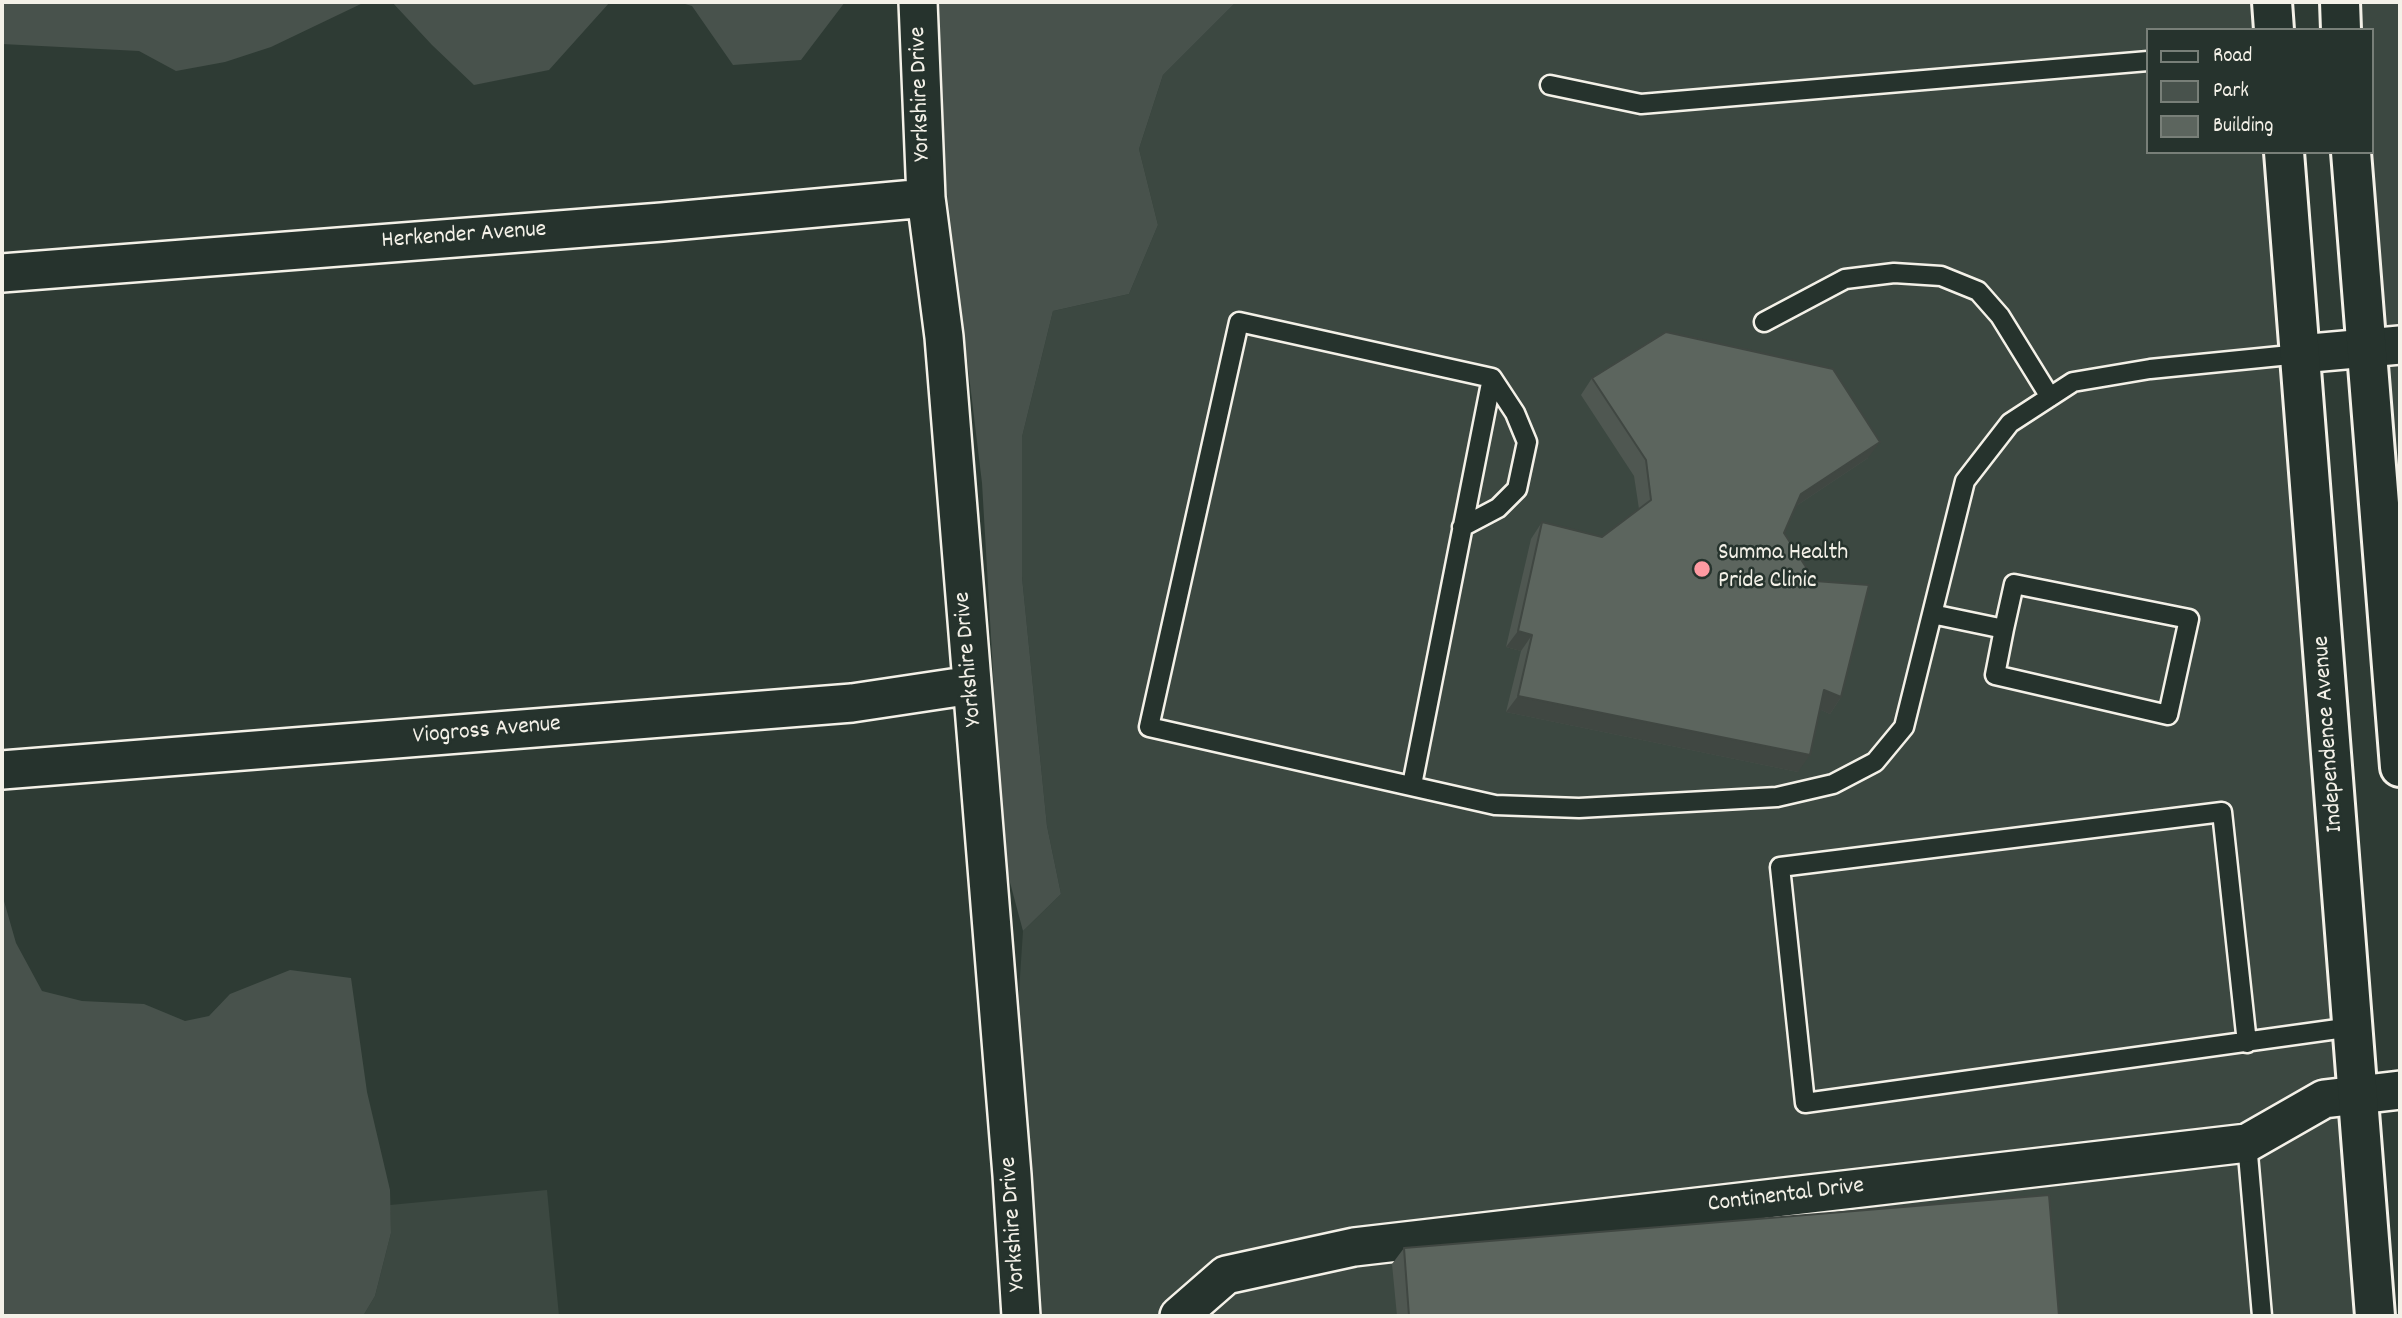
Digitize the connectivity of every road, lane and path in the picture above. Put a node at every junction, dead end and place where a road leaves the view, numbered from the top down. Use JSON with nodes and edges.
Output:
{"nodes":[{"id":1,"x":918,"y":2,"type":"edge"},
{"id":2,"x":2272,"y":2,"type":"edge"},
{"id":3,"x":2340,"y":2,"type":"edge"},
{"id":4,"x":2274,"y":28,"type":"edge"},
{"id":5,"x":2342,"y":28,"type":"edge"},
{"id":6,"x":2146,"y":61,"type":"edge"},
{"id":7,"x":1549,"y":85,"type":"dead end"},
{"id":8,"x":2284,"y":154,"type":"edge"},
{"id":9,"x":2351,"y":154,"type":"edge"},
{"id":10,"x":926,"y":198,"type":"junction"},
{"id":11,"x":2,"y":273,"type":"edge"},
{"id":12,"x":1764,"y":322,"type":"dead end"},
{"id":13,"x":2384,"y":347,"type":"edge"},
{"id":14,"x":2300,"y":354,"type":"junction"},
{"id":15,"x":1492,"y":378,"type":"junction"},
{"id":16,"x":2050,"y":397,"type":"junction"},
{"id":17,"x":1462,"y":527,"type":"junction"},
{"id":18,"x":1932,"y":614,"type":"junction"},
{"id":19,"x":2004,"y":629,"type":"junction"},
{"id":20,"x":972,"y":685,"type":"junction"},
{"id":21,"x":2400,"y":767,"type":"edge"},
{"id":22,"x":2,"y":770,"type":"edge"},
{"id":23,"x":1412,"y":785,"type":"junction"},
{"id":24,"x":2352,"y":1027,"type":"junction"},
{"id":25,"x":2246,"y":1043,"type":"junction"},
{"id":26,"x":2400,"y":1090,"type":"edge"},
{"id":27,"x":2357,"y":1094,"type":"junction"},
{"id":28,"x":2247,"y":1143,"type":"junction"},
{"id":29,"x":1021,"y":1316,"type":"edge"},
{"id":30,"x":1178,"y":1316,"type":"edge"},
{"id":31,"x":2262,"y":1316,"type":"edge"},
{"id":32,"x":2375,"y":1316,"type":"edge"}],
"edges":[{"from":1,"to":10,"type":"street","name":"Yorkshire Drive"},
{"from":2,"to":4,"type":"street"},
{"from":3,"to":5,"type":"street"},
{"from":6,"to":7,"type":"lane"},
{"from":8,"to":14,"type":"street","name":"Independence Avenue"},
{"from":9,"to":13,"type":"street"},
{"from":10,"to":11,"type":"street","name":"Herkender Avenue"},
{"from":10,"to":20,"type":"street","name":"Yorkshire Drive"},
{"from":12,"to":16,"type":"lane"},
{"from":13,"to":14,"type":"street"},
{"from":13,"to":21,"type":"street"},
{"from":14,"to":16,"type":"lane"},
{"from":14,"to":24,"type":"street","name":"Independence Avenue"},
{"from":15,"to":17,"type":"lane"},
{"from":15,"to":17,"type":"lane"},
{"from":15,"to":23,"type":"lane"},
{"from":16,"to":18,"type":"lane"},
{"from":17,"to":23,"type":"lane"},
{"from":18,"to":19,"type":"lane"},
{"from":18,"to":23,"type":"lane"},
{"from":19,"to":19,"type":"lane"},
{"from":20,"to":22,"type":"street","name":"Viogross Avenue"},
{"from":20,"to":29,"type":"street","name":"Yorkshire Drive"},
{"from":24,"to":25,"type":"lane"},
{"from":24,"to":27,"type":"street","name":"Independence Avenue"},
{"from":25,"to":25,"type":"lane"},
{"from":26,"to":27,"type":"street","name":"Continental Drive"},
{"from":27,"to":28,"type":"street","name":"Continental Drive"},
{"from":27,"to":32,"type":"street","name":"Independence Avenue"},
{"from":28,"to":30,"type":"street","name":"Continental Drive"},
{"from":28,"to":31,"type":"lane"}]}
